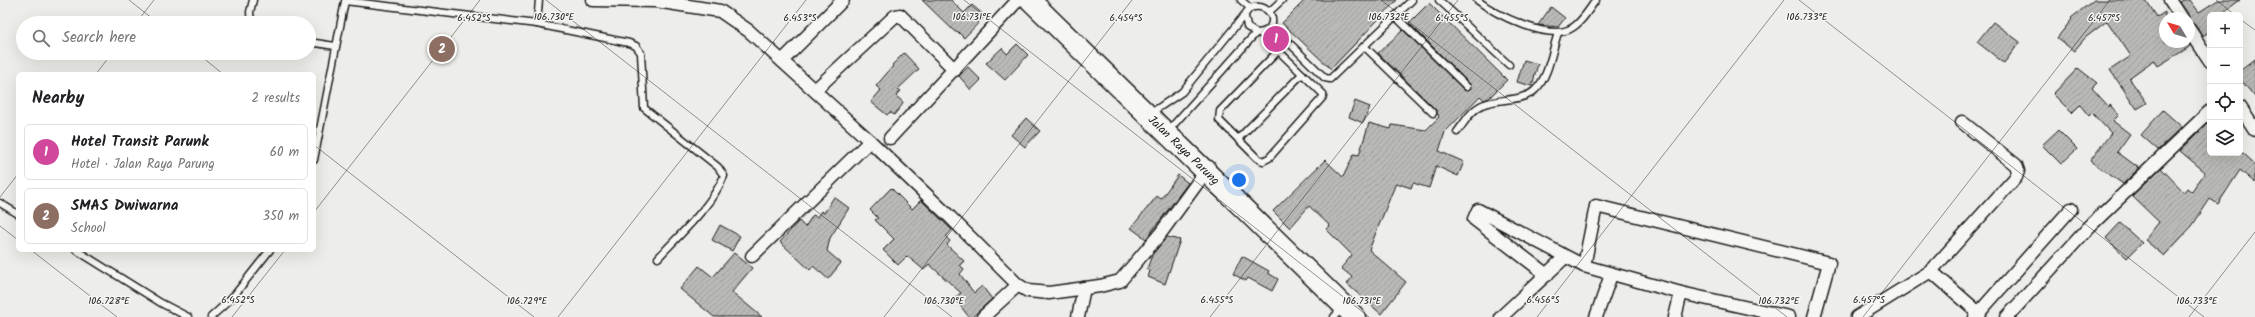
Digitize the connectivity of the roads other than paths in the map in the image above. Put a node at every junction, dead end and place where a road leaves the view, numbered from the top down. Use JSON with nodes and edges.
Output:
{"nodes":[{"id":1,"x":253,"y":0,"type":"edge"},
{"id":2,"x":342,"y":0,"type":"edge"},
{"id":3,"x":539,"y":0,"type":"edge"},
{"id":4,"x":593,"y":0,"type":"edge"},
{"id":5,"x":843,"y":0,"type":"edge"},
{"id":6,"x":1018,"y":0,"type":"edge"},
{"id":7,"x":1030,"y":0,"type":"edge"},
{"id":8,"x":1045,"y":0,"type":"edge"},
{"id":9,"x":1241,"y":0,"type":"edge"},
{"id":10,"x":1282,"y":0,"type":"edge"},
{"id":11,"x":1412,"y":0,"type":"edge"},
{"id":12,"x":1439,"y":0,"type":"edge"},
{"id":13,"x":1477,"y":0,"type":"edge"},
{"id":14,"x":1596,"y":0,"type":"edge"},
{"id":15,"x":2170,"y":0,"type":"edge"},
{"id":16,"x":365,"y":1,"type":"edge"},
{"id":17,"x":1250,"y":8,"type":"junction"},
{"id":18,"x":1270,"y":11,"type":"junction"},
{"id":19,"x":2178,"y":12,"type":"edge"},
{"id":20,"x":250,"y":16,"type":"edge"},
{"id":21,"x":1245,"y":16,"type":"junction"},
{"id":22,"x":1395,"y":16,"type":"junction"},
{"id":23,"x":537,"y":24,"type":"junction"},
{"id":24,"x":1271,"y":25,"type":"junction"},
{"id":25,"x":1258,"y":33,"type":"junction"},
{"id":26,"x":1558,"y":33,"type":"junction"},
{"id":27,"x":2195,"y":38,"type":"edge"},
{"id":28,"x":316,"y":43,"type":"edge"},
{"id":29,"x":335,"y":46,"type":"junction"},
{"id":30,"x":1364,"y":46,"type":"junction"},
{"id":31,"x":1278,"y":51,"type":"junction"},
{"id":32,"x":2207,"y":56,"type":"edge"},
{"id":33,"x":782,"y":61,"type":"junction"},
{"id":34,"x":1509,"y":65,"type":"dead end"},
{"id":35,"x":955,"y":70,"type":"junction"},
{"id":36,"x":1302,"y":74,"type":"junction"},
{"id":37,"x":1467,"y":87,"type":"dead end"},
{"id":38,"x":815,"y":90,"type":"junction"},
{"id":39,"x":2243,"y":112,"type":"edge"},
{"id":40,"x":1152,"y":113,"type":"junction"},
{"id":41,"x":1433,"y":113,"type":"dead end"},
{"id":42,"x":2207,"y":114,"type":"edge"},
{"id":43,"x":1962,"y":122,"type":"dead end"},
{"id":44,"x":1170,"y":130,"type":"junction"},
{"id":45,"x":2255,"y":130,"type":"edge"},
{"id":46,"x":1457,"y":132,"type":"dead end"},
{"id":47,"x":890,"y":138,"type":"dead end"},
{"id":48,"x":1238,"y":139,"type":"junction"},
{"id":49,"x":870,"y":141,"type":"junction"},
{"id":50,"x":316,"y":149,"type":"edge"},
{"id":51,"x":1208,"y":168,"type":"junction"},
{"id":52,"x":0,"y":203,"type":"edge"},
{"id":53,"x":2072,"y":209,"type":"dead end"},
{"id":54,"x":16,"y":213,"type":"edge"},
{"id":55,"x":79,"y":252,"type":"edge"},
{"id":56,"x":268,"y":252,"type":"edge"},
{"id":57,"x":752,"y":256,"type":"dead end"},
{"id":58,"x":658,"y":258,"type":"dead end"},
{"id":59,"x":1564,"y":258,"type":"junction"},
{"id":60,"x":1584,"y":266,"type":"junction"},
{"id":61,"x":1931,"y":271,"type":"junction"},
{"id":62,"x":1547,"y":275,"type":"junction"},
{"id":63,"x":1611,"y":275,"type":"junction"},
{"id":64,"x":1018,"y":285,"type":"junction"},
{"id":65,"x":1084,"y":288,"type":"junction"},
{"id":66,"x":1681,"y":293,"type":"junction"},
{"id":67,"x":1344,"y":313,"type":"edge"},
{"id":68,"x":1745,"y":313,"type":"edge"},
{"id":69,"x":1978,"y":315,"type":"edge"},
{"id":70,"x":188,"y":317,"type":"edge"},
{"id":71,"x":211,"y":317,"type":"edge"},
{"id":72,"x":983,"y":317,"type":"edge"},
{"id":73,"x":1078,"y":317,"type":"edge"},
{"id":74,"x":1369,"y":317,"type":"edge"},
{"id":75,"x":1501,"y":317,"type":"edge"},
{"id":76,"x":1596,"y":317,"type":"edge"},
{"id":77,"x":1675,"y":317,"type":"edge"},
{"id":78,"x":1789,"y":317,"type":"edge"},
{"id":79,"x":1814,"y":317,"type":"edge"},
{"id":80,"x":1857,"y":317,"type":"edge"},
{"id":81,"x":2007,"y":317,"type":"edge"}],
"edges":[{"from":1,"to":20,"type":"lane"},
{"from":2,"to":16,"type":"lane"},
{"from":2,"to":29,"type":"lane"},
{"from":3,"to":23,"type":"lane"},
{"from":4,"to":33,"type":"street"},
{"from":5,"to":33,"type":"street"},
{"from":6,"to":35,"type":"street"},
{"from":7,"to":40,"type":"highway","name":"Jalan Raya Parung"},
{"from":8,"to":40,"type":"highway","name":"Jalan Raya Parung"},
{"from":9,"to":17,"type":"lane"},
{"from":10,"to":18,"type":"lane"},
{"from":11,"to":22,"type":"lane"},
{"from":12,"to":34,"type":"lane"},
{"from":13,"to":26,"type":"lane"},
{"from":14,"to":26,"type":"lane"},
{"from":15,"to":19,"type":"street"},
{"from":16,"to":23,"type":"lane"},
{"from":17,"to":18,"type":"lane"},
{"from":17,"to":21,"type":"lane"},
{"from":18,"to":24,"type":"lane"},
{"from":21,"to":25,"type":"lane"},
{"from":21,"to":40,"type":"lane"},
{"from":22,"to":30,"type":"lane"},
{"from":22,"to":37,"type":"lane"},
{"from":23,"to":58,"type":"lane"},
{"from":24,"to":25,"type":"lane"},
{"from":24,"to":30,"type":"lane"},
{"from":25,"to":31,"type":"lane"},
{"from":25,"to":44,"type":"lane"},
{"from":26,"to":46,"type":"lane"},
{"from":27,"to":32,"type":"street"},
{"from":28,"to":29,"type":"lane"},
{"from":29,"to":50,"type":"lane"},
{"from":30,"to":41,"type":"lane"},
{"from":31,"to":36,"type":"lane"},
{"from":31,"to":48,"type":"lane"},
{"from":33,"to":38,"type":"street"},
{"from":35,"to":38,"type":"street"},
{"from":35,"to":47,"type":"street"},
{"from":36,"to":48,"type":"lane"},
{"from":36,"to":48,"type":"lane"},
{"from":38,"to":49,"type":"street"},
{"from":39,"to":45,"type":"street"},
{"from":40,"to":44,"type":"highway","name":"Jalan Raya Parung"},
{"from":42,"to":81,"type":"street"},
{"from":43,"to":61,"type":"street"},
{"from":44,"to":51,"type":"highway","name":"Jalan Raya Parung"},
{"from":49,"to":57,"type":"street"},
{"from":49,"to":64,"type":"street"},
{"from":51,"to":65,"type":"street"},
{"from":51,"to":67,"type":"highway","name":"Jalan Raya Parung"},
{"from":51,"to":74,"type":"highway","name":"Jalan Raya Parung"},
{"from":52,"to":54,"type":"lane"},
{"from":53,"to":69,"type":"street"},
{"from":55,"to":70,"type":"lane"},
{"from":56,"to":71,"type":"lane"},
{"from":59,"to":60,"type":"street"},
{"from":59,"to":62,"type":"street"},
{"from":59,"to":62,"type":"street"},
{"from":60,"to":63,"type":"street"},
{"from":60,"to":79,"type":"street"},
{"from":61,"to":69,"type":"street"},
{"from":61,"to":80,"type":"street"},
{"from":62,"to":75,"type":"street"},
{"from":63,"to":66,"type":"street"},
{"from":63,"to":76,"type":"street"},
{"from":64,"to":65,"type":"street"},
{"from":64,"to":72,"type":"street"},
{"from":65,"to":73,"type":"street"},
{"from":66,"to":68,"type":"street"},
{"from":66,"to":77,"type":"street"},
{"from":68,"to":78,"type":"street"}]}
